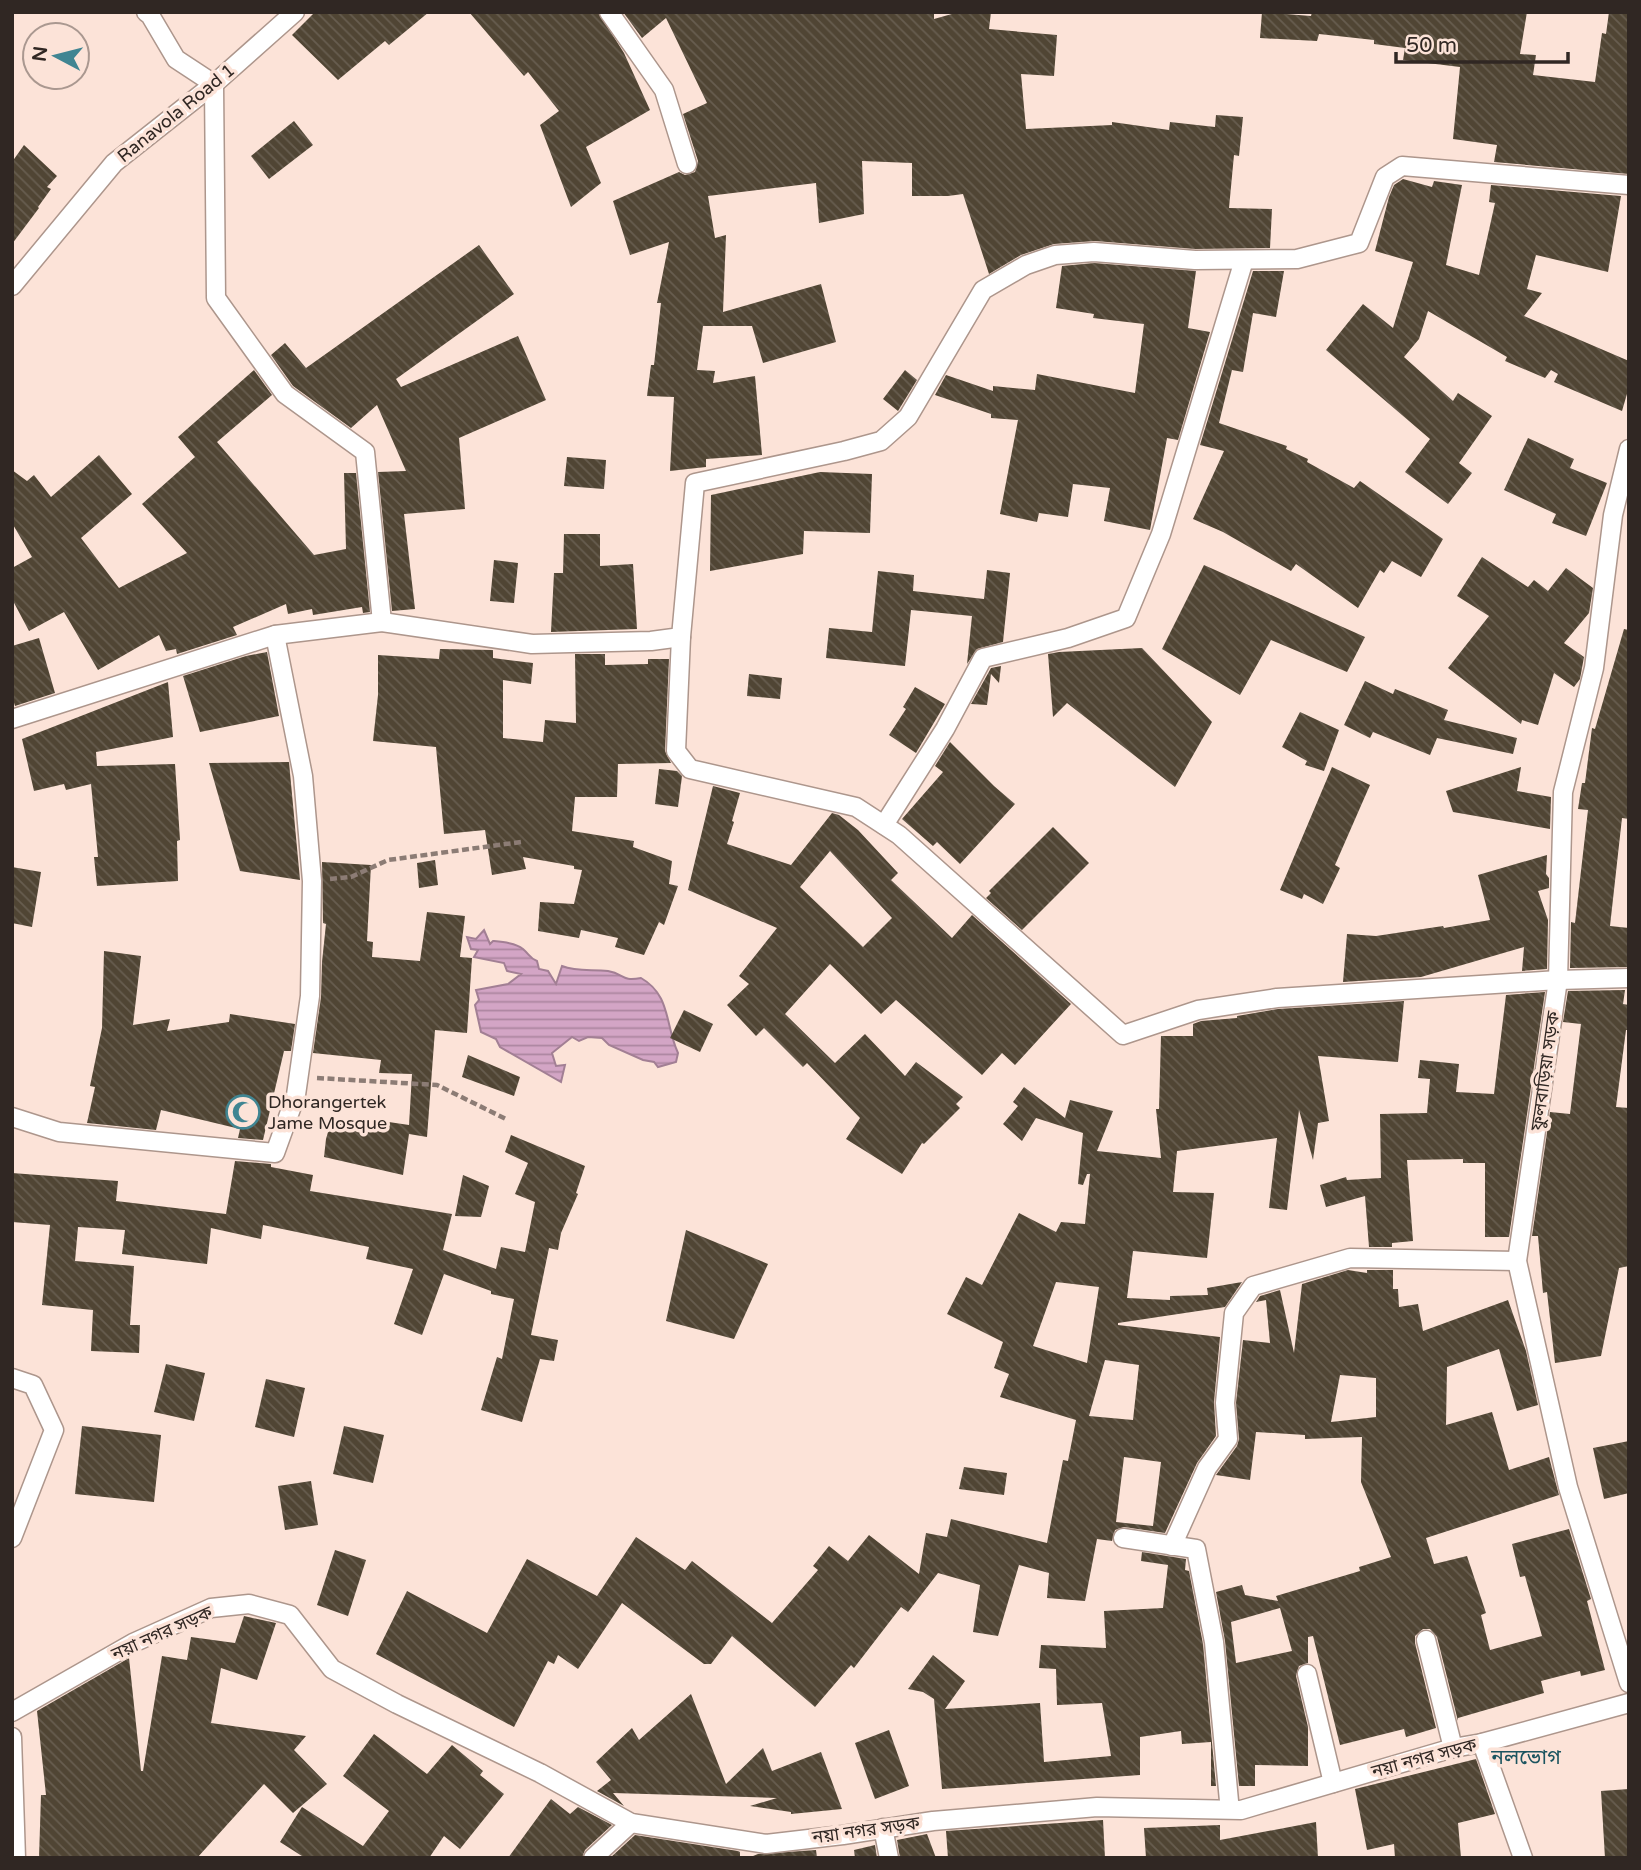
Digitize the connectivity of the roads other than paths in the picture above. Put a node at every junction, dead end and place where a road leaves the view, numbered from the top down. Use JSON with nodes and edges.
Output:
{"nodes":[{"id":1,"x":146,"y":12,"type":"edge"},
{"id":2,"x":295,"y":12,"type":"edge"},
{"id":3,"x":609,"y":12,"type":"edge"},
{"id":4,"x":214,"y":84,"type":"junction"},
{"id":5,"x":687,"y":164,"type":"dead end"},
{"id":6,"x":1629,"y":185,"type":"edge"},
{"id":7,"x":1244,"y":260,"type":"junction"},
{"id":8,"x":12,"y":286,"type":"edge"},
{"id":9,"x":1629,"y":449,"type":"edge"},
{"id":10,"x":382,"y":622,"type":"junction"},
{"id":11,"x":275,"y":635,"type":"junction"},
{"id":12,"x":681,"y":637,"type":"junction"},
{"id":13,"x":12,"y":719,"type":"edge"},
{"id":14,"x":884,"y":825,"type":"junction"},
{"id":15,"x":1629,"y":978,"type":"edge"},
{"id":16,"x":1558,"y":980,"type":"junction"},
{"id":17,"x":12,"y":1117,"type":"edge"},
{"id":18,"x":1517,"y":1261,"type":"junction"},
{"id":19,"x":12,"y":1378,"type":"edge"},
{"id":20,"x":12,"y":1538,"type":"edge"},
{"id":21,"x":1123,"y":1538,"type":"dead end"},
{"id":22,"x":1172,"y":1546,"type":"junction"},
{"id":23,"x":1426,"y":1640,"type":"dead end"},
{"id":24,"x":1307,"y":1674,"type":"dead end"},
{"id":25,"x":1629,"y":1683,"type":"edge"},
{"id":26,"x":1629,"y":1703,"type":"edge"},
{"id":27,"x":12,"y":1712,"type":"edge"},
{"id":28,"x":12,"y":1737,"type":"edge"},
{"id":29,"x":1482,"y":1743,"type":"junction"},
{"id":30,"x":1453,"y":1748,"type":"junction"},
{"id":31,"x":1334,"y":1783,"type":"junction"},
{"id":32,"x":1230,"y":1801,"type":"dead end"},
{"id":33,"x":631,"y":1823,"type":"junction"},
{"id":34,"x":883,"y":1828,"type":"junction"},
{"id":35,"x":16,"y":1858,"type":"edge"},
{"id":36,"x":593,"y":1858,"type":"edge"},
{"id":37,"x":889,"y":1858,"type":"edge"},
{"id":38,"x":1523,"y":1858,"type":"edge"}],
"edges":[{"from":1,"to":4,"type":"street"},
{"from":2,"to":4,"type":"street","name":"Ranavola Road 1"},
{"from":3,"to":5,"type":"street"},
{"from":4,"to":8,"type":"street","name":"Ranavola Road 1"},
{"from":4,"to":10,"type":"street"},
{"from":6,"to":7,"type":"street"},
{"from":7,"to":12,"type":"street"},
{"from":7,"to":14,"type":"street"},
{"from":9,"to":16,"type":"street","name":"ফুলবাড়িয়া সড়ক"},
{"from":10,"to":11,"type":"street"},
{"from":10,"to":12,"type":"street"},
{"from":11,"to":13,"type":"street"},
{"from":11,"to":17,"type":"street"},
{"from":12,"to":14,"type":"street"},
{"from":14,"to":16,"type":"street"},
{"from":15,"to":16,"type":"street"},
{"from":16,"to":18,"type":"street","name":"ফুলবাড়িয়া সড়ক"},
{"from":18,"to":22,"type":"street"},
{"from":18,"to":25,"type":"street","name":"ফুলবাড়িয়া সড়ক"},
{"from":19,"to":20,"type":"street"},
{"from":21,"to":22,"type":"street"},
{"from":22,"to":32,"type":"street"},
{"from":23,"to":30,"type":"street"},
{"from":24,"to":31,"type":"street"},
{"from":26,"to":29,"type":"street","name":"নয়া নগর সড়ক"},
{"from":27,"to":33,"type":"street","name":"নয়া নগর সড়ক"},
{"from":28,"to":35,"type":"street"},
{"from":29,"to":30,"type":"street","name":"নয়া নগর সড়ক"},
{"from":29,"to":38,"type":"street"},
{"from":30,"to":31,"type":"street","name":"নয়া নগর সড়ক"},
{"from":31,"to":34,"type":"street","name":"নয়া নগর সড়ক"},
{"from":33,"to":34,"type":"street","name":"নয়া নগর সড়ক"},
{"from":33,"to":36,"type":"street"},
{"from":34,"to":37,"type":"street"}]}
